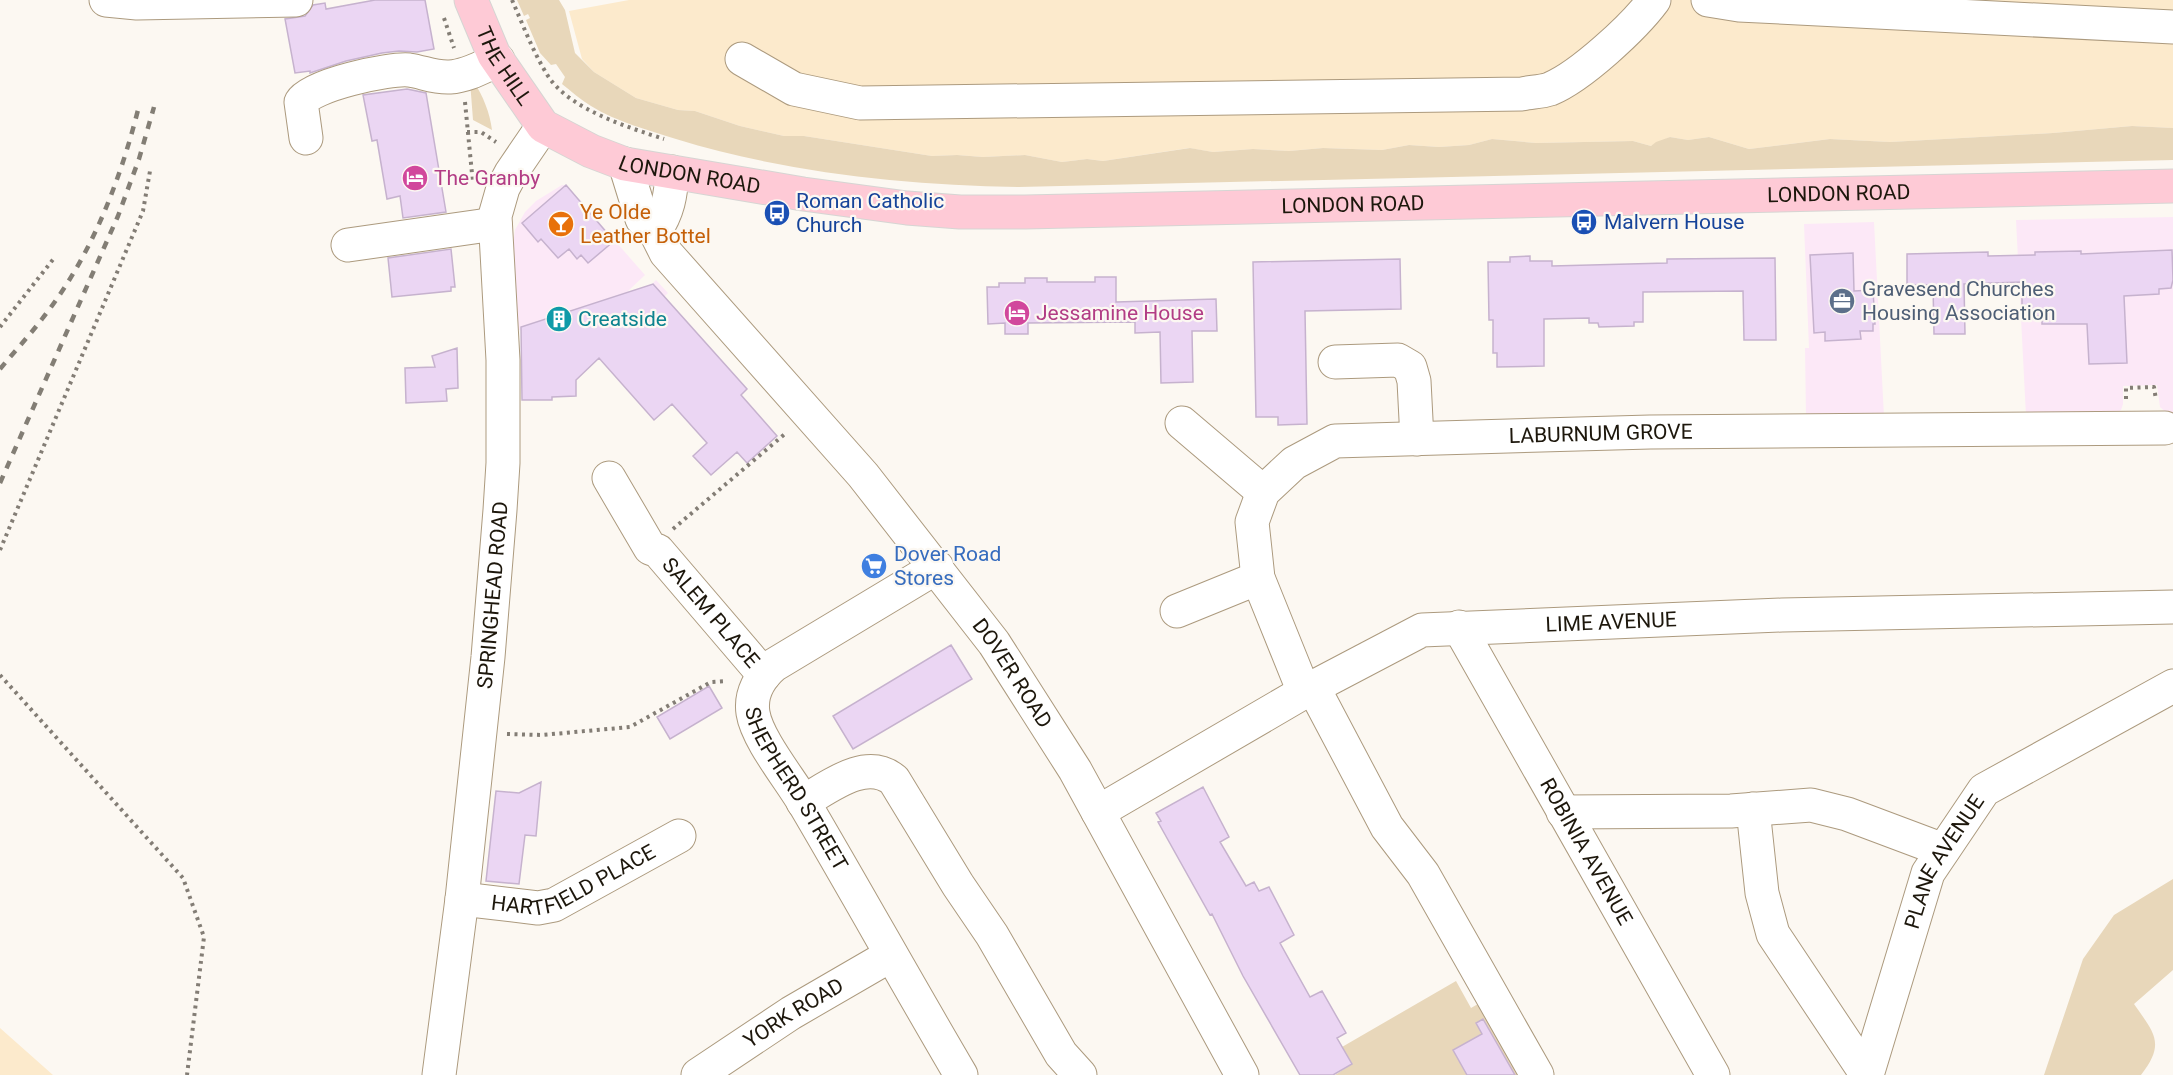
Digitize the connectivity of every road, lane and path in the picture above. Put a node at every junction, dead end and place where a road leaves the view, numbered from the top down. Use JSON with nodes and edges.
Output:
{"nodes":[{"id":1,"x":106,"y":0,"type":"edge"},
{"id":2,"x":296,"y":0,"type":"edge"},
{"id":3,"x":512,"y":0,"type":"edge"},
{"id":4,"x":1654,"y":0,"type":"edge"},
{"id":5,"x":1708,"y":0,"type":"edge"},
{"id":6,"x":456,"y":5,"type":"edge"},
{"id":7,"x":2173,"y":27,"type":"edge"},
{"id":8,"x":742,"y":59,"type":"dead end"},
{"id":9,"x":498,"y":60,"type":"junction"},
{"id":10,"x":461,"y":75,"type":"junction"},
{"id":11,"x":543,"y":126,"type":"junction"},
{"id":12,"x":306,"y":138,"type":"dead end"},
{"id":13,"x":672,"y":157,"type":"junction"},
{"id":14,"x":625,"y":164,"type":"junction"},
{"id":15,"x":150,"y":171,"type":"dead end"},
{"id":16,"x":2173,"y":186,"type":"edge"},
{"id":17,"x":486,"y":225,"type":"junction"},
{"id":18,"x":655,"y":231,"type":"junction"},
{"id":19,"x":348,"y":245,"type":"dead end"},
{"id":20,"x":55,"y":257,"type":"dead end"},
{"id":21,"x":0,"y":327,"type":"edge"},
{"id":22,"x":1335,"y":362,"type":"dead end"},
{"id":23,"x":2126,"y":406,"type":"dead end"},
{"id":24,"x":810,"y":413,"type":"junction"},
{"id":25,"x":2162,"y":419,"type":"joint"},
{"id":26,"x":1182,"y":423,"type":"dead end"},
{"id":27,"x":1417,"y":439,"type":"junction"},
{"id":28,"x":609,"y":478,"type":"dead end"},
{"id":29,"x":1263,"y":492,"type":"junction"},
{"id":30,"x":0,"y":550,"type":"edge"},
{"id":31,"x":658,"y":551,"type":"junction"},
{"id":32,"x":937,"y":567,"type":"junction"},
{"id":33,"x":1258,"y":578,"type":"junction"},
{"id":34,"x":2173,"y":607,"type":"edge"},
{"id":35,"x":1177,"y":611,"type":"dead end"},
{"id":36,"x":1459,"y":627,"type":"junction"},
{"id":37,"x":0,"y":675,"type":"edge"},
{"id":38,"x":763,"y":677,"type":"junction"},
{"id":39,"x":2173,"y":687,"type":"edge"},
{"id":40,"x":1309,"y":690,"type":"junction"},
{"id":41,"x":501,"y":734,"type":"dead end"},
{"id":42,"x":803,"y":802,"type":"junction"},
{"id":43,"x":1753,"y":809,"type":"junction"},
{"id":44,"x":1098,"y":812,"type":"junction"},
{"id":45,"x":1563,"y":812,"type":"junction"},
{"id":46,"x":679,"y":836,"type":"dead end"},
{"id":47,"x":1943,"y":850,"type":"junction"},
{"id":48,"x":462,"y":899,"type":"junction"},
{"id":49,"x":891,"y":955,"type":"junction"},
{"id":50,"x":187,"y":1075,"type":"edge"},
{"id":51,"x":439,"y":1075,"type":"edge"},
{"id":52,"x":698,"y":1075,"type":"edge"},
{"id":53,"x":961,"y":1075,"type":"edge"},
{"id":54,"x":1080,"y":1075,"type":"edge"},
{"id":55,"x":1242,"y":1075,"type":"edge"},
{"id":56,"x":1538,"y":1075,"type":"edge"},
{"id":57,"x":1713,"y":1075,"type":"edge"},
{"id":58,"x":1867,"y":1075,"type":"edge"}],
"edges":[{"from":1,"to":2,"type":"street"},
{"from":3,"to":13,"type":"path"},
{"from":4,"to":8,"type":"street"},
{"from":5,"to":7,"type":"street"},
{"from":6,"to":9,"type":"main road","name":"THE HILL"},
{"from":6,"to":10,"type":"path"},
{"from":9,"to":10,"type":"street"},
{"from":9,"to":11,"type":"main road","name":"THE HILL"},
{"from":10,"to":12,"type":"street"},
{"from":10,"to":17,"type":"path"},
{"from":11,"to":14,"type":"main road","name":"LONDON ROAD"},
{"from":11,"to":17,"type":"street","name":"SPRINGHEAD ROAD"},
{"from":13,"to":14,"type":"main road","name":"LONDON ROAD"},
{"from":13,"to":16,"type":"main road","name":"LONDON ROAD"},
{"from":13,"to":18,"type":"street"},
{"from":14,"to":18,"type":"street","name":"DOVER ROAD"},
{"from":15,"to":30,"type":"path"},
{"from":17,"to":19,"type":"street"},
{"from":17,"to":48,"type":"street","name":"SPRINGHEAD ROAD"},
{"from":18,"to":24,"type":"street","name":"DOVER ROAD"},
{"from":20,"to":21,"type":"path"},
{"from":22,"to":27,"type":"street"},
{"from":23,"to":25,"type":"path"},
{"from":24,"to":31,"type":"path"},
{"from":24,"to":32,"type":"street","name":"DOVER ROAD"},
{"from":25,"to":27,"type":"street","name":"LABURNUM GROVE"},
{"from":26,"to":29,"type":"street"},
{"from":27,"to":29,"type":"street","name":"LABURNUM GROVE"},
{"from":28,"to":31,"type":"street","name":"SALEM PLACE"},
{"from":29,"to":33,"type":"street","name":"LABURNUM GROVE"},
{"from":31,"to":38,"type":"street","name":"SALEM PLACE"},
{"from":32,"to":38,"type":"street","name":"SHEPHERD STREET"},
{"from":32,"to":44,"type":"street","name":"DOVER ROAD"},
{"from":33,"to":35,"type":"street"},
{"from":33,"to":40,"type":"street","name":"LABURNUM GROVE"},
{"from":34,"to":36,"type":"street","name":"LIME AVENUE"},
{"from":36,"to":40,"type":"street","name":"LIME AVENUE"},
{"from":36,"to":45,"type":"street","name":"ROBINIA AVENUE"},
{"from":37,"to":50,"type":"path"},
{"from":38,"to":41,"type":"path"},
{"from":38,"to":42,"type":"street","name":"SHEPHERD STREET"},
{"from":39,"to":47,"type":"street","name":"PLANE AVENUE"},
{"from":40,"to":44,"type":"street","name":"LIME AVENUE"},
{"from":40,"to":56,"type":"street","name":"LABURNUM GROVE"},
{"from":42,"to":49,"type":"street","name":"SHEPHERD STREET"},
{"from":42,"to":54,"type":"street"},
{"from":43,"to":45,"type":"street"},
{"from":43,"to":47,"type":"street"},
{"from":43,"to":58,"type":"street"},
{"from":44,"to":55,"type":"street","name":"DOVER ROAD"},
{"from":45,"to":57,"type":"street","name":"ROBINIA AVENUE"},
{"from":46,"to":48,"type":"street","name":"HARTFIELD PLACE"},
{"from":47,"to":58,"type":"street","name":"PLANE AVENUE"},
{"from":48,"to":51,"type":"street","name":"SPRINGHEAD ROAD"},
{"from":49,"to":52,"type":"street","name":"YORK ROAD"},
{"from":49,"to":53,"type":"street","name":"SHEPHERD STREET"}]}
